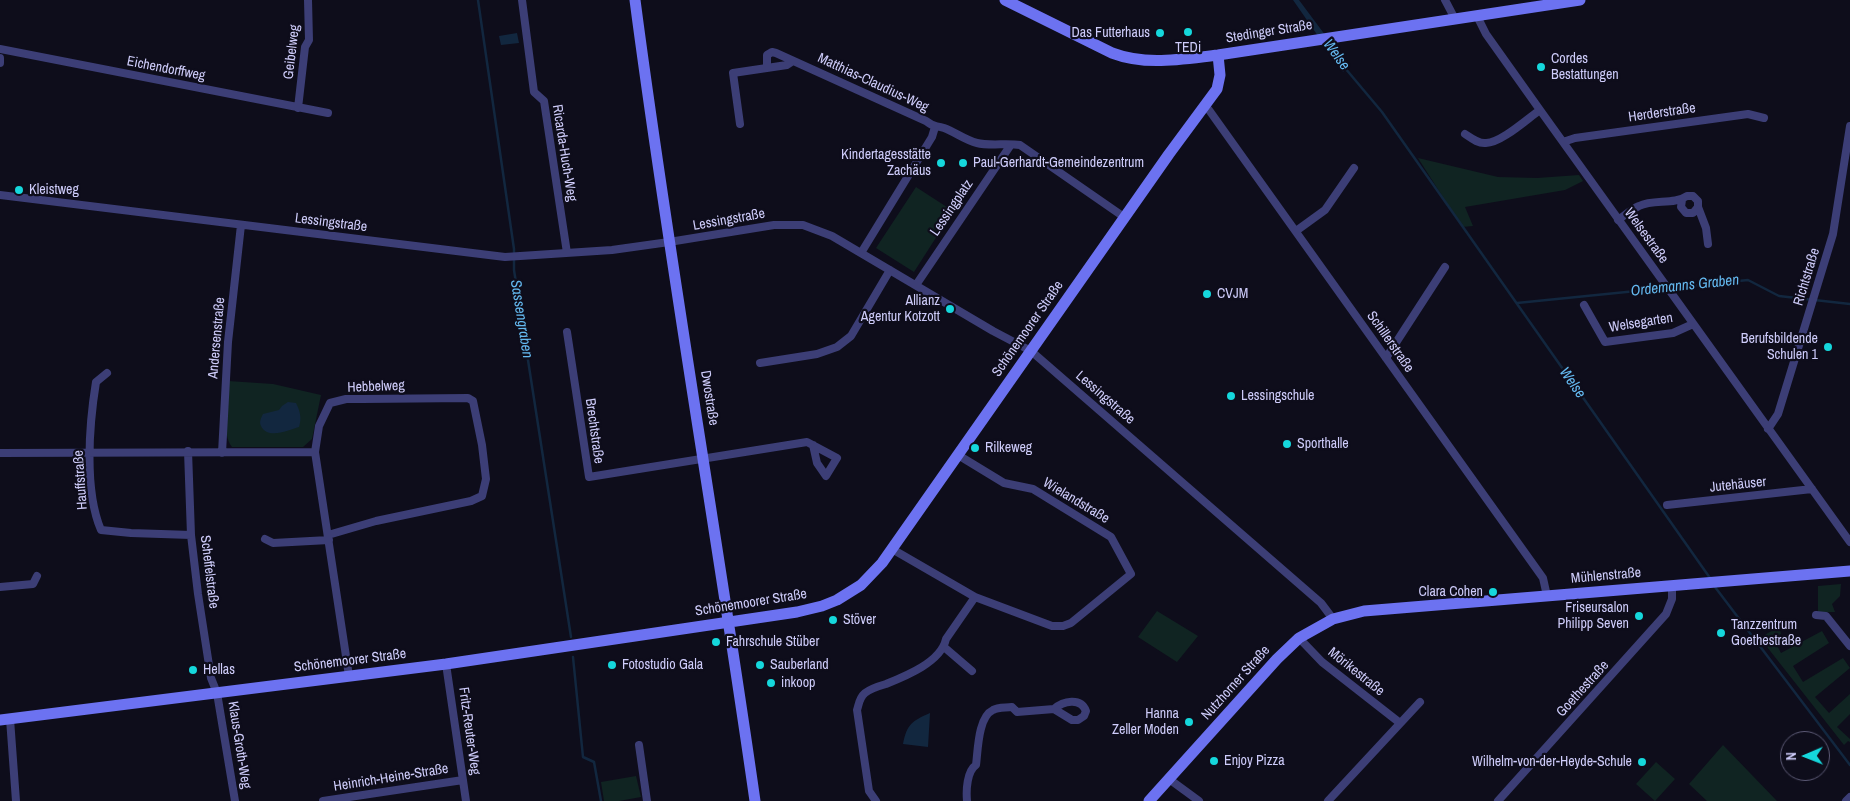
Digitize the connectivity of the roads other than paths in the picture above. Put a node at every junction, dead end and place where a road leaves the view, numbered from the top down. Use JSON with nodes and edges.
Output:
{"nodes":[{"id":1,"x":308,"y":0,"type":"edge"},
{"id":2,"x":522,"y":0,"type":"edge"},
{"id":3,"x":634,"y":0,"type":"edge"},
{"id":4,"x":1005,"y":0,"type":"edge"},
{"id":5,"x":1445,"y":0,"type":"edge"},
{"id":6,"x":1580,"y":0,"type":"edge"},
{"id":7,"x":1477,"y":16,"type":"junction"},
{"id":8,"x":1455,"y":19,"type":"junction"},
{"id":9,"x":0,"y":49,"type":"edge"},
{"id":10,"x":1218,"y":55,"type":"junction"},
{"id":11,"x":0,"y":58,"type":"edge"},
{"id":12,"x":794,"y":61,"type":"junction"},
{"id":13,"x":0,"y":63,"type":"edge"},
{"id":14,"x":767,"y":68,"type":"junction"},
{"id":15,"x":1204,"y":107,"type":"junction"},
{"id":16,"x":298,"y":108,"type":"junction"},
{"id":17,"x":1540,"y":110,"type":"junction"},
{"id":18,"x":328,"y":112,"type":"dead end"},
{"id":19,"x":1764,"y":118,"type":"dead end"},
{"id":20,"x":740,"y":124,"type":"dead end"},
{"id":21,"x":1850,"y":126,"type":"edge"},
{"id":22,"x":935,"y":128,"type":"junction"},
{"id":23,"x":1465,"y":134,"type":"dead end"},
{"id":24,"x":1563,"y":142,"type":"junction"},
{"id":25,"x":1010,"y":146,"type":"junction"},
{"id":26,"x":1354,"y":168,"type":"dead end"},
{"id":27,"x":0,"y":195,"type":"edge"},
{"id":28,"x":1682,"y":200,"type":"junction"},
{"id":29,"x":0,"y":201,"type":"edge"},
{"id":30,"x":1698,"y":207,"type":"junction"},
{"id":31,"x":1124,"y":217,"type":"junction"},
{"id":32,"x":1618,"y":220,"type":"junction"},
{"id":33,"x":240,"y":225,"type":"junction"},
{"id":34,"x":1296,"y":231,"type":"junction"},
{"id":35,"x":669,"y":242,"type":"junction"},
{"id":36,"x":1708,"y":244,"type":"dead end"},
{"id":37,"x":567,"y":253,"type":"junction"},
{"id":38,"x":861,"y":253,"type":"junction"},
{"id":39,"x":1445,"y":267,"type":"dead end"},
{"id":40,"x":890,"y":270,"type":"junction"},
{"id":41,"x":916,"y":285,"type":"junction"},
{"id":42,"x":1584,"y":305,"type":"dead end"},
{"id":43,"x":1693,"y":324,"type":"junction"},
{"id":44,"x":567,"y":332,"type":"dead end"},
{"id":45,"x":1031,"y":351,"type":"junction"},
{"id":46,"x":1386,"y":358,"type":"junction"},
{"id":47,"x":760,"y":363,"type":"dead end"},
{"id":48,"x":107,"y":373,"type":"dead end"},
{"id":49,"x":1768,"y":429,"type":"junction"},
{"id":50,"x":813,"y":444,"type":"dead end"},
{"id":51,"x":188,"y":451,"type":"junction"},
{"id":52,"x":90,"y":452,"type":"junction"},
{"id":53,"x":315,"y":452,"type":"junction"},
{"id":54,"x":0,"y":453,"type":"edge"},
{"id":55,"x":222,"y":453,"type":"junction"},
{"id":56,"x":958,"y":455,"type":"junction"},
{"id":57,"x":703,"y":459,"type":"junction"},
{"id":58,"x":1812,"y":489,"type":"junction"},
{"id":59,"x":1667,"y":505,"type":"dead end"},
{"id":60,"x":191,"y":535,"type":"junction"},
{"id":61,"x":329,"y":538,"type":"junction"},
{"id":62,"x":265,"y":539,"type":"dead end"},
{"id":63,"x":1850,"y":542,"type":"edge"},
{"id":64,"x":892,"y":549,"type":"junction"},
{"id":65,"x":1850,"y":571,"type":"edge"},
{"id":66,"x":37,"y":576,"type":"dead end"},
{"id":67,"x":1672,"y":586,"type":"junction"},
{"id":68,"x":0,"y":587,"type":"edge"},
{"id":69,"x":1547,"y":596,"type":"junction"},
{"id":70,"x":975,"y":597,"type":"junction"},
{"id":71,"x":1364,"y":611,"type":"joint"},
{"id":72,"x":1816,"y":615,"type":"dead end"},
{"id":73,"x":1333,"y":619,"type":"junction"},
{"id":74,"x":728,"y":622,"type":"junction"},
{"id":75,"x":1299,"y":638,"type":"junction"},
{"id":76,"x":1850,"y":646,"type":"edge"},
{"id":77,"x":944,"y":647,"type":"junction"},
{"id":78,"x":446,"y":664,"type":"junction"},
{"id":79,"x":972,"y":671,"type":"dead end"},
{"id":80,"x":349,"y":676,"type":"junction"},
{"id":81,"x":217,"y":693,"type":"junction"},
{"id":82,"x":1420,"y":702,"type":"dead end"},
{"id":83,"x":1054,"y":709,"type":"dead end"},
{"id":84,"x":5,"y":720,"type":"edge"},
{"id":85,"x":1400,"y":723,"type":"junction"},
{"id":86,"x":639,"y":745,"type":"dead end"},
{"id":87,"x":463,"y":780,"type":"junction"},
{"id":88,"x":1169,"y":780,"type":"junction"},
{"id":89,"x":1850,"y":797,"type":"edge"},
{"id":90,"x":16,"y":801,"type":"edge"},
{"id":91,"x":235,"y":801,"type":"edge"},
{"id":92,"x":323,"y":801,"type":"edge"},
{"id":93,"x":466,"y":801,"type":"edge"},
{"id":94,"x":647,"y":801,"type":"edge"},
{"id":95,"x":755,"y":801,"type":"edge"},
{"id":96,"x":876,"y":801,"type":"edge"},
{"id":97,"x":967,"y":801,"type":"edge"},
{"id":98,"x":1149,"y":801,"type":"edge"},
{"id":99,"x":1199,"y":801,"type":"edge"},
{"id":100,"x":1328,"y":801,"type":"edge"},
{"id":101,"x":1498,"y":801,"type":"edge"},
{"id":102,"x":1846,"y":801,"type":"edge"}],
"edges":[{"from":1,"to":16,"type":"street","name":"Geibelweg"},
{"from":2,"to":37,"type":"street","name":"Ricarda-Huch-Weg"},
{"from":3,"to":35,"type":"street","name":"Dwostraße"},
{"from":4,"to":10,"type":"street","name":"Stedinger Straße"},
{"from":5,"to":8,"type":"street"},
{"from":6,"to":7,"type":"street","name":"Stedinger Straße"},
{"from":7,"to":8,"type":"street","name":"Stedinger Straße"},
{"from":7,"to":17,"type":"street","name":"Welsestraße"},
{"from":8,"to":10,"type":"street","name":"Stedinger Straße"},
{"from":9,"to":16,"type":"street","name":"Eichendorffweg"},
{"from":10,"to":15,"type":"street","name":"Schönemoorer Straße"},
{"from":11,"to":13,"type":"street"},
{"from":12,"to":14,"type":"street"},
{"from":12,"to":14,"type":"street","name":"Matthias-Claudius-Weg"},
{"from":12,"to":22,"type":"street","name":"Matthias-Claudius-Weg"},
{"from":14,"to":20,"type":"street"},
{"from":15,"to":31,"type":"street","name":"Schönemoorer Straße"},
{"from":15,"to":34,"type":"street","name":"Schillerstraße"},
{"from":16,"to":18,"type":"street","name":"Eichendorffweg"},
{"from":17,"to":23,"type":"street"},
{"from":17,"to":24,"type":"street","name":"Welsestraße"},
{"from":19,"to":24,"type":"street","name":"Herderstraße"},
{"from":21,"to":49,"type":"street","name":"Richtstraße"},
{"from":22,"to":25,"type":"street","name":"Matthias-Claudius-Weg"},
{"from":22,"to":38,"type":"street"},
{"from":24,"to":32,"type":"street","name":"Welsestraße"},
{"from":25,"to":31,"type":"street","name":"Matthias-Claudius-Weg"},
{"from":25,"to":41,"type":"street","name":"Lessingplatz"},
{"from":26,"to":34,"type":"street"},
{"from":27,"to":29,"type":"street"},
{"from":27,"to":33,"type":"street","name":"Lessingstraße"},
{"from":28,"to":30,"type":"street"},
{"from":28,"to":30,"type":"street"},
{"from":28,"to":32,"type":"street"},
{"from":30,"to":36,"type":"street"},
{"from":31,"to":45,"type":"street","name":"Schönemoorer Straße"},
{"from":32,"to":43,"type":"street","name":"Welsestraße"},
{"from":33,"to":37,"type":"street","name":"Lessingstraße"},
{"from":33,"to":55,"type":"street","name":"Andersenstraße"},
{"from":34,"to":46,"type":"street","name":"Schillerstraße"},
{"from":35,"to":37,"type":"street","name":"Lessingstraße"},
{"from":35,"to":38,"type":"street","name":"Lessingstraße"},
{"from":35,"to":57,"type":"street","name":"Dwostraße"},
{"from":38,"to":40,"type":"street","name":"Lessingstraße"},
{"from":39,"to":46,"type":"street"},
{"from":40,"to":41,"type":"street","name":"Lessingstraße"},
{"from":40,"to":47,"type":"street"},
{"from":41,"to":45,"type":"street","name":"Lessingstraße"},
{"from":42,"to":43,"type":"street","name":"Welsegarten"},
{"from":43,"to":49,"type":"street","name":"Welsestraße"},
{"from":44,"to":57,"type":"street","name":"Brechtstraße"},
{"from":45,"to":56,"type":"street","name":"Schönemoorer Straße"},
{"from":45,"to":73,"type":"street","name":"Lessingstraße"},
{"from":46,"to":69,"type":"street","name":"Schillerstraße"},
{"from":48,"to":52,"type":"street","name":"Hauffstraße"},
{"from":49,"to":58,"type":"street","name":"Welsestraße"},
{"from":50,"to":57,"type":"street"},
{"from":51,"to":52,"type":"street"},
{"from":51,"to":55,"type":"street"},
{"from":51,"to":60,"type":"street","name":"Scheffelstraße"},
{"from":52,"to":54,"type":"street"},
{"from":52,"to":60,"type":"street","name":"Hauffstraße"},
{"from":53,"to":55,"type":"street"},
{"from":53,"to":61,"type":"street"},
{"from":53,"to":61,"type":"street","name":"Hebbelweg"},
{"from":56,"to":64,"type":"street","name":"Schönemoorer Straße"},
{"from":56,"to":70,"type":"street","name":"Wielandstraße"},
{"from":57,"to":74,"type":"street","name":"Dwostraße"},
{"from":58,"to":59,"type":"street","name":"Jutehäuser"},
{"from":58,"to":63,"type":"street","name":"Welsestraße"},
{"from":60,"to":81,"type":"street","name":"Scheffelstraße"},
{"from":61,"to":62,"type":"street"},
{"from":61,"to":80,"type":"street"},
{"from":64,"to":70,"type":"street","name":"Wielandstraße"},
{"from":64,"to":74,"type":"street","name":"Schönemoorer Straße"},
{"from":65,"to":67,"type":"street","name":"Mühlenstraße"},
{"from":66,"to":68,"type":"street"},
{"from":67,"to":69,"type":"street","name":"Mühlenstraße"},
{"from":67,"to":101,"type":"street","name":"Goethestraße"},
{"from":69,"to":71,"type":"street","name":"Mühlenstraße"},
{"from":70,"to":77,"type":"street"},
{"from":71,"to":73,"type":"street","name":"Nutzhorner Straße"},
{"from":72,"to":76,"type":"street"},
{"from":73,"to":75,"type":"street","name":"Nutzhorner Straße"},
{"from":74,"to":78,"type":"street","name":"Schönemoorer Straße"},
{"from":74,"to":95,"type":"street","name":"Dwostraße"},
{"from":75,"to":85,"type":"street","name":"Mörikestraße"},
{"from":75,"to":88,"type":"street","name":"Nutzhorner Straße"},
{"from":77,"to":79,"type":"street"},
{"from":77,"to":96,"type":"street"},
{"from":78,"to":80,"type":"street","name":"Schönemoorer Straße"},
{"from":78,"to":87,"type":"street","name":"Fritz-Reuter-Weg"},
{"from":80,"to":81,"type":"street","name":"Schönemoorer Straße"},
{"from":81,"to":84,"type":"street","name":"Schönemoorer Straße"},
{"from":81,"to":91,"type":"street","name":"Klaus-Groth-Weg"},
{"from":82,"to":85,"type":"street"},
{"from":83,"to":97,"type":"street"},
{"from":84,"to":90,"type":"street"},
{"from":85,"to":100,"type":"street"},
{"from":86,"to":94,"type":"street"},
{"from":87,"to":92,"type":"street","name":"Heinrich-Heine-Straße"},
{"from":87,"to":93,"type":"street","name":"Fritz-Reuter-Weg"},
{"from":88,"to":98,"type":"street","name":"Nutzhorner Straße"},
{"from":88,"to":99,"type":"street"},
{"from":89,"to":102,"type":"street"}]}
